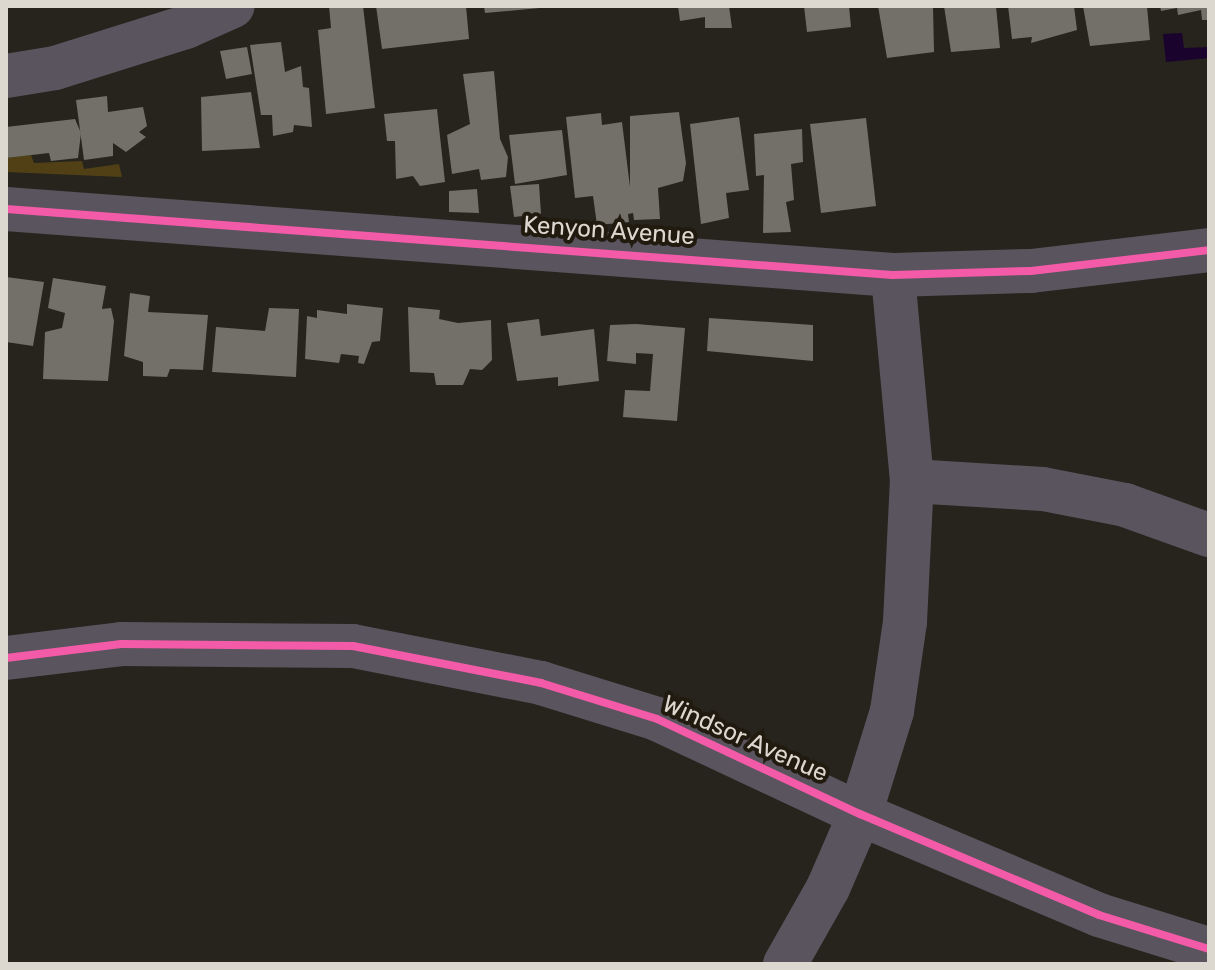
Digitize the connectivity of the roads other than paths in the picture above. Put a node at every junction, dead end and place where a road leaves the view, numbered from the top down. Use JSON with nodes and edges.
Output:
{"nodes":[{"id":1,"x":233,"y":6,"type":"edge"},
{"id":2,"x":6,"y":76,"type":"edge"},
{"id":3,"x":6,"y":209,"type":"edge"},
{"id":4,"x":1209,"y":250,"type":"edge"},
{"id":5,"x":893,"y":275,"type":"junction"},
{"id":6,"x":912,"y":481,"type":"junction"},
{"id":7,"x":1209,"y":535,"type":"edge"},
{"id":8,"x":6,"y":658,"type":"edge"},
{"id":9,"x":860,"y":814,"type":"junction"},
{"id":10,"x":1209,"y":949,"type":"edge"},
{"id":11,"x":785,"y":964,"type":"edge"}],
"edges":[{"from":1,"to":2,"type":"street"},
{"from":3,"to":5,"type":"street","name":"Kenyon Avenue"},
{"from":4,"to":5,"type":"street","name":"Kenyon Avenue"},
{"from":5,"to":6,"type":"street"},
{"from":6,"to":7,"type":"street"},
{"from":6,"to":9,"type":"street"},
{"from":8,"to":9,"type":"street","name":"Windsor Avenue"},
{"from":9,"to":10,"type":"street","name":"Windsor Avenue"},
{"from":9,"to":11,"type":"street"}]}
